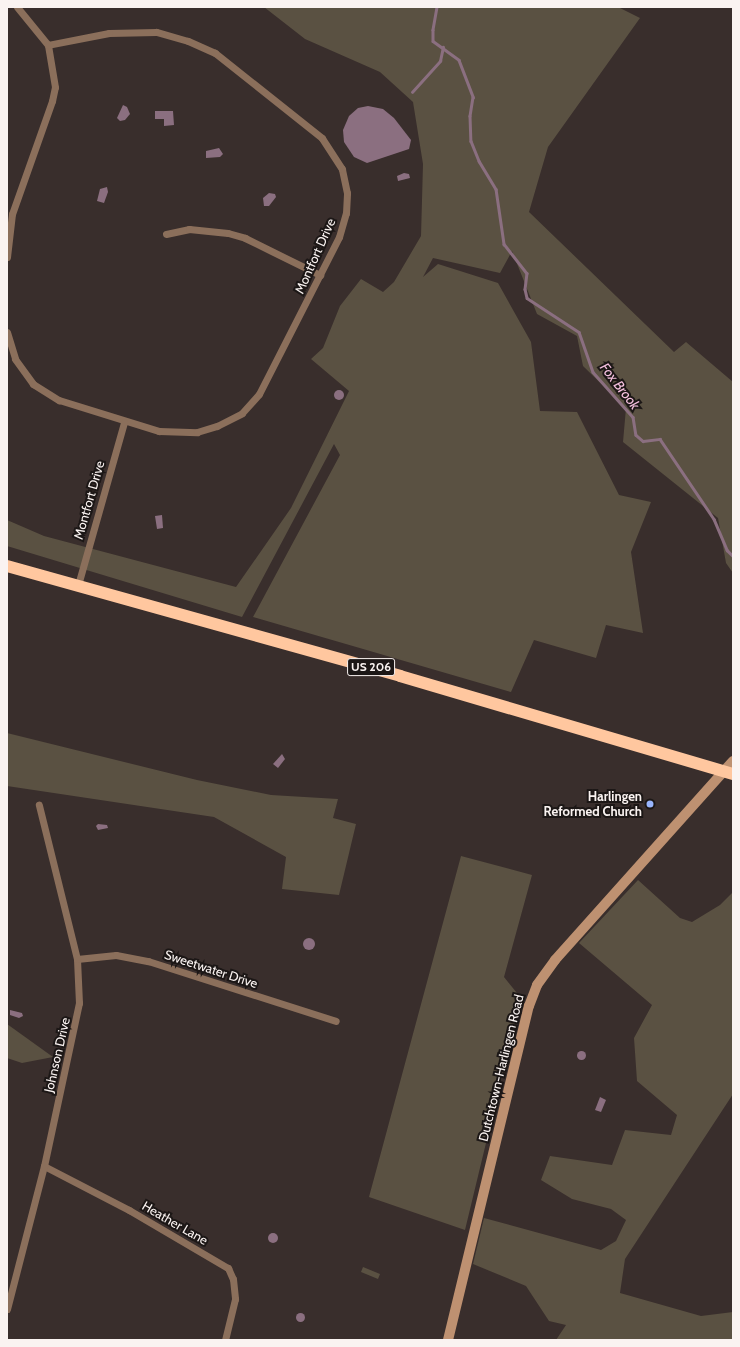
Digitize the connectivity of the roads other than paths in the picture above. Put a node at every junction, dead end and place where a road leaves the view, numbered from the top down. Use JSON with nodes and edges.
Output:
{"nodes":[{"id":1,"x":19,"y":9,"type":"edge"},
{"id":2,"x":48,"y":45,"type":"junction"},
{"id":3,"x":166,"y":234,"type":"dead end"},
{"id":4,"x":7,"y":257,"type":"edge"},
{"id":5,"x":320,"y":275,"type":"junction"},
{"id":6,"x":7,"y":332,"type":"edge"},
{"id":7,"x":124,"y":422,"type":"junction"},
{"id":8,"x":7,"y":566,"type":"edge"},
{"id":9,"x":78,"y":584,"type":"junction"},
{"id":10,"x":733,"y":762,"type":"edge"},
{"id":11,"x":729,"y":773,"type":"edge"},
{"id":12,"x":39,"y":805,"type":"dead end"},
{"id":13,"x":76,"y":959,"type":"junction"},
{"id":14,"x":336,"y":1021,"type":"dead end"},
{"id":15,"x":44,"y":1166,"type":"junction"},
{"id":16,"x":7,"y":1309,"type":"edge"},
{"id":17,"x":225,"y":1340,"type":"edge"},
{"id":18,"x":448,"y":1340,"type":"edge"}],
"edges":[{"from":1,"to":2,"type":"street"},
{"from":2,"to":4,"type":"street"},
{"from":2,"to":5,"type":"street","name":"Montfort Drive"},
{"from":3,"to":5,"type":"street"},
{"from":5,"to":7,"type":"street","name":"Montfort Drive"},
{"from":6,"to":7,"type":"street","name":"Montfort Drive"},
{"from":7,"to":9,"type":"street","name":"Montfort Drive"},
{"from":8,"to":9,"type":"highway","number":"US 206"},
{"from":9,"to":11,"type":"highway","number":"US 206"},
{"from":10,"to":11,"type":"street","name":"Dutchtown-Harlingen Road"},
{"from":11,"to":18,"type":"street","name":"Dutchtown-Harlingen Road"},
{"from":12,"to":13,"type":"street","name":"Johnson Drive"},
{"from":13,"to":14,"type":"street","name":"Sweetwater Drive"},
{"from":13,"to":15,"type":"street","name":"Johnson Drive"},
{"from":15,"to":16,"type":"street","name":"Johnson Drive"},
{"from":15,"to":17,"type":"street","name":"Heather Lane"}]}
